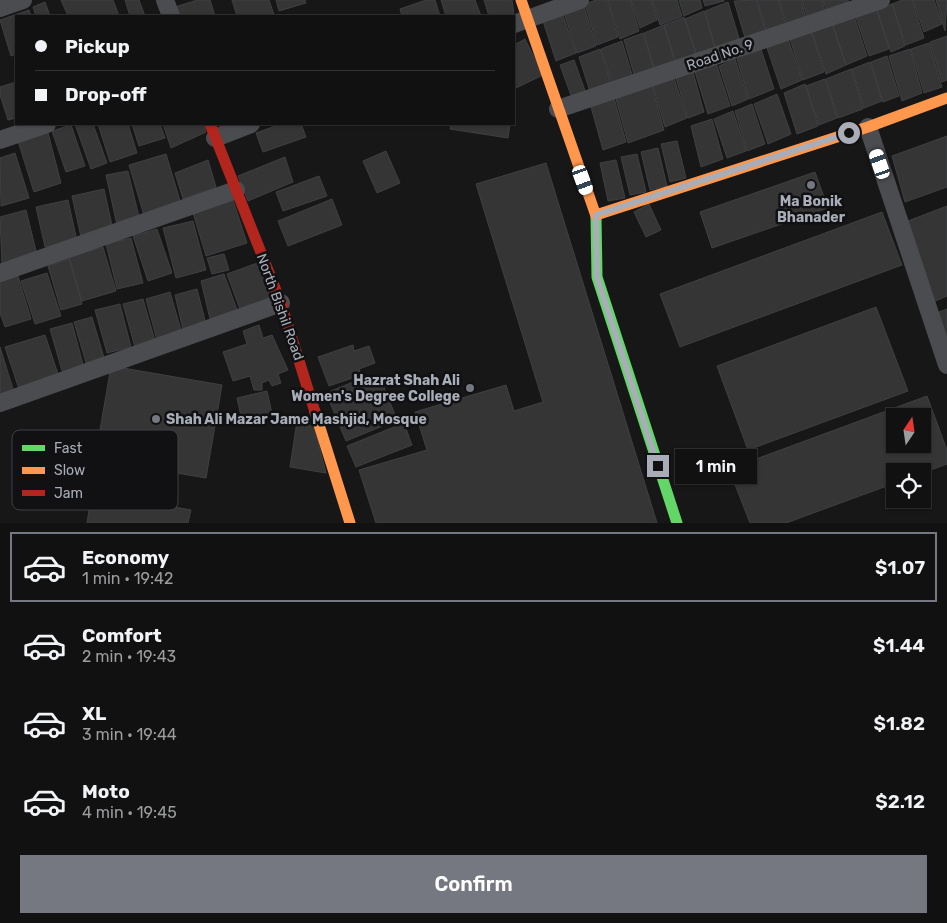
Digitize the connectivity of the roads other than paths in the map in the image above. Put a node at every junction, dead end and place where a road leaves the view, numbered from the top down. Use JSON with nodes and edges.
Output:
{"nodes":[{"id":1,"x":23,"y":0,"type":"edge"},
{"id":2,"x":521,"y":0,"type":"edge"},
{"id":3,"x":580,"y":0,"type":"edge"},
{"id":4,"x":881,"y":0,"type":"edge"},
{"id":5,"x":0,"y":8,"type":"edge"},
{"id":6,"x":521,"y":21,"type":"edge"},
{"id":7,"x":947,"y":98,"type":"edge"},
{"id":8,"x":558,"y":109,"type":"junction"},
{"id":9,"x":44,"y":125,"type":"edge"},
{"id":10,"x":246,"y":125,"type":"edge"},
{"id":11,"x":868,"y":127,"type":"junction"},
{"id":12,"x":212,"y":131,"type":"edge"},
{"id":13,"x":0,"y":140,"type":"edge"},
{"id":14,"x":236,"y":190,"type":"junction"},
{"id":15,"x":596,"y":215,"type":"junction"},
{"id":16,"x":0,"y":273,"type":"edge"},
{"id":17,"x":281,"y":303,"type":"junction"},
{"id":18,"x":947,"y":365,"type":"edge"},
{"id":19,"x":0,"y":403,"type":"edge"},
{"id":20,"x":350,"y":523,"type":"edge"},
{"id":21,"x":677,"y":523,"type":"edge"}],
"edges":[{"from":1,"to":5,"type":"street"},
{"from":2,"to":6,"type":"street"},
{"from":3,"to":6,"type":"street"},
{"from":4,"to":8,"type":"street","name":"Road No. 9"},
{"from":6,"to":8,"type":"street"},
{"from":7,"to":11,"type":"street"},
{"from":8,"to":15,"type":"street"},
{"from":9,"to":13,"type":"street"},
{"from":10,"to":12,"type":"street"},
{"from":11,"to":15,"type":"street"},
{"from":11,"to":18,"type":"street"},
{"from":12,"to":14,"type":"street","name":"North Bishil Road"},
{"from":14,"to":16,"type":"street"},
{"from":14,"to":17,"type":"street","name":"North Bishil Road"},
{"from":15,"to":21,"type":"street"},
{"from":17,"to":19,"type":"street"},
{"from":17,"to":20,"type":"street","name":"North Bishil Road"}]}
